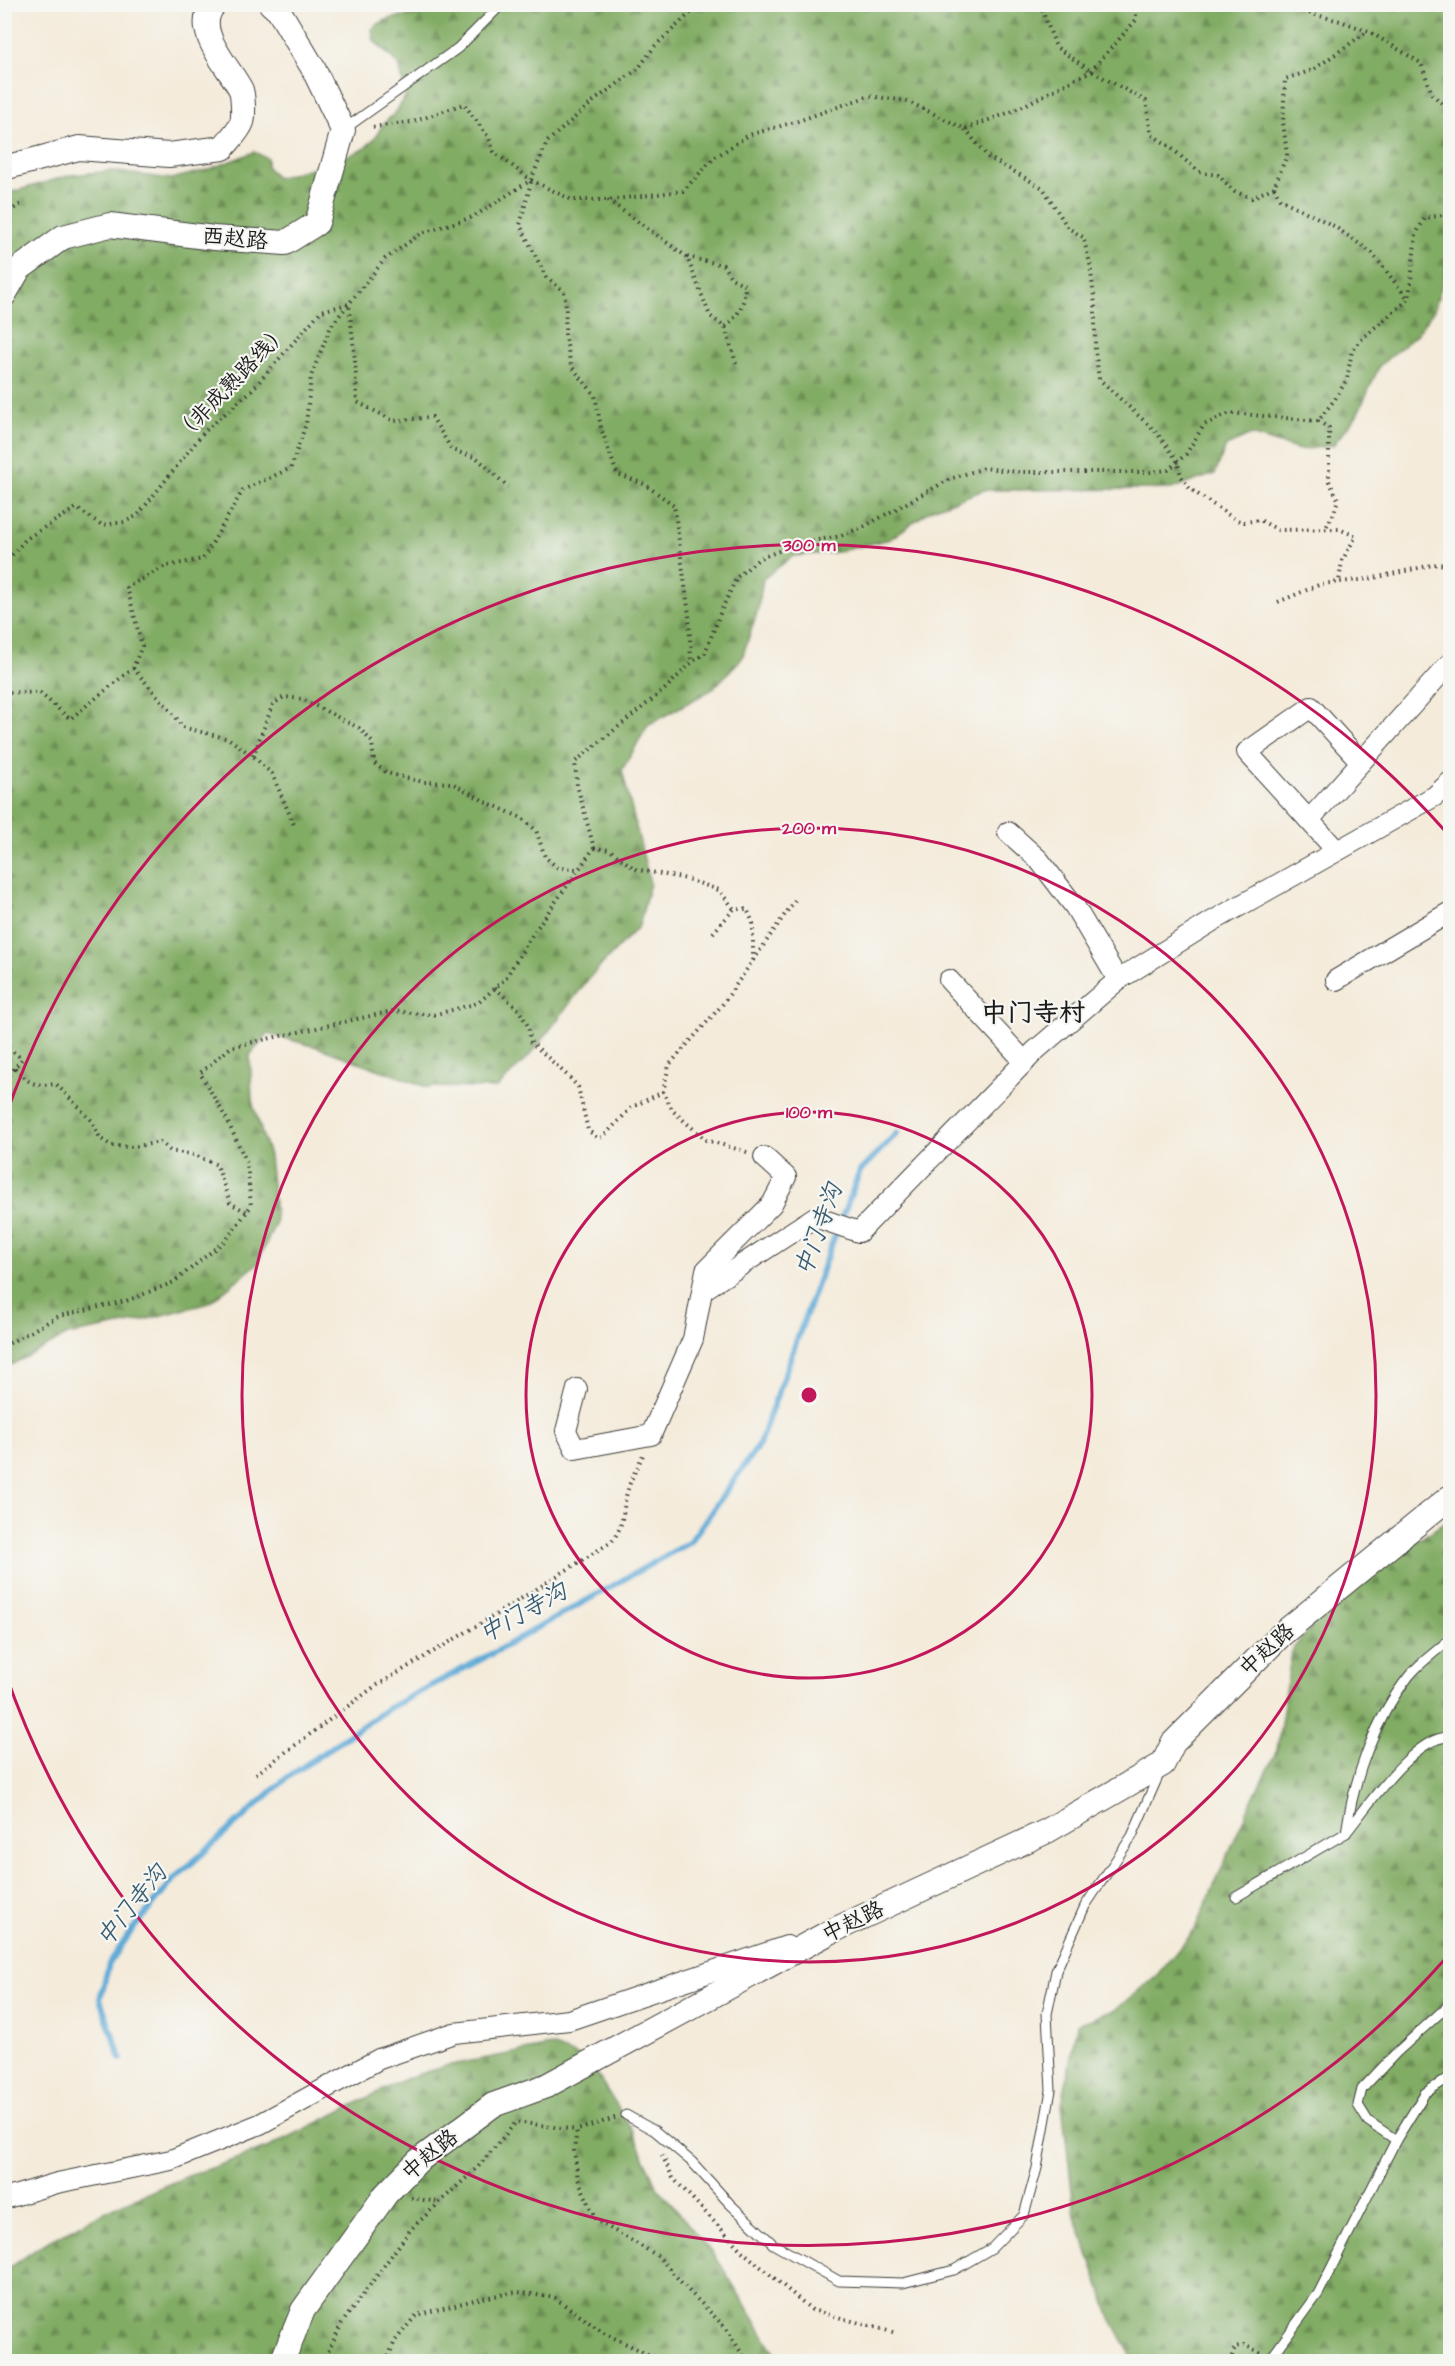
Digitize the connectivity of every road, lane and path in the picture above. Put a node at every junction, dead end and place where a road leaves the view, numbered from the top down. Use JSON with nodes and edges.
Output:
{"nodes":[{"id":1,"x":215,"y":4,"type":"edge"},
{"id":2,"x":271,"y":4,"type":"edge"},
{"id":3,"x":502,"y":4,"type":"edge"},
{"id":4,"x":700,"y":4,"type":"edge"},
{"id":5,"x":1040,"y":4,"type":"edge"},
{"id":6,"x":1136,"y":4,"type":"edge"},
{"id":7,"x":1295,"y":4,"type":"edge"},
{"id":8,"x":1368,"y":31,"type":"junction"},
{"id":9,"x":1091,"y":71,"type":"junction"},
{"id":10,"x":1450,"y":111,"type":"edge"},
{"id":11,"x":965,"y":129,"type":"junction"},
{"id":12,"x":344,"y":130,"type":"junction"},
{"id":13,"x":4,"y":168,"type":"edge"},
{"id":14,"x":531,"y":180,"type":"junction"},
{"id":15,"x":1274,"y":187,"type":"junction"},
{"id":16,"x":608,"y":200,"type":"junction"},
{"id":17,"x":21,"y":204,"type":"dead end"},
{"id":18,"x":1450,"y":214,"type":"edge"},
{"id":19,"x":4,"y":215,"type":"edge"},
{"id":20,"x":687,"y":257,"type":"junction"},
{"id":21,"x":4,"y":295,"type":"edge"},
{"id":22,"x":1409,"y":299,"type":"junction"},
{"id":23,"x":349,"y":304,"type":"junction"},
{"id":24,"x":725,"y":327,"type":"junction"},
{"id":25,"x":736,"y":363,"type":"dead end"},
{"id":26,"x":1318,"y":421,"type":"junction"},
{"id":27,"x":1177,"y":460,"type":"junction"},
{"id":28,"x":508,"y":487,"type":"dead end"},
{"id":29,"x":1325,"y":530,"type":"junction"},
{"id":30,"x":4,"y":564,"type":"edge"},
{"id":31,"x":1450,"y":565,"type":"edge"},
{"id":32,"x":1339,"y":581,"type":"junction"},
{"id":33,"x":1278,"y":602,"type":"dead end"},
{"id":34,"x":691,"y":663,"type":"junction"},
{"id":35,"x":1450,"y":663,"type":"edge"},
{"id":36,"x":133,"y":668,"type":"junction"},
{"id":37,"x":4,"y":692,"type":"edge"},
{"id":38,"x":253,"y":756,"type":"junction"},
{"id":39,"x":1361,"y":762,"type":"junction"},
{"id":40,"x":1450,"y":782,"type":"edge"},
{"id":41,"x":1309,"y":820,"type":"junction"},
{"id":42,"x":295,"y":826,"type":"dead end"},
{"id":43,"x":1008,"y":832,"type":"dead end"},
{"id":44,"x":594,"y":848,"type":"junction"},
{"id":45,"x":1336,"y":850,"type":"junction"},
{"id":46,"x":579,"y":870,"type":"junction"},
{"id":47,"x":795,"y":900,"type":"dead end"},
{"id":48,"x":734,"y":909,"type":"junction"},
{"id":49,"x":1450,"y":912,"type":"edge"},
{"id":50,"x":714,"y":933,"type":"dead end"},
{"id":51,"x":753,"y":961,"type":"junction"},
{"id":52,"x":949,"y":980,"type":"dead end"},
{"id":53,"x":1118,"y":980,"type":"junction"},
{"id":54,"x":1336,"y":980,"type":"dead end"},
{"id":55,"x":495,"y":988,"type":"junction"},
{"id":56,"x":4,"y":1044,"type":"edge"},
{"id":57,"x":1025,"y":1062,"type":"junction"},
{"id":58,"x":15,"y":1068,"type":"junction"},
{"id":59,"x":4,"y":1081,"type":"edge"},
{"id":60,"x":663,"y":1092,"type":"junction"},
{"id":61,"x":764,"y":1157,"type":"joint"},
{"id":62,"x":247,"y":1212,"type":"junction"},
{"id":63,"x":703,"y":1290,"type":"junction"},
{"id":64,"x":4,"y":1346,"type":"edge"},
{"id":65,"x":577,"y":1389,"type":"dead end"},
{"id":66,"x":651,"y":1435,"type":"junction"},
{"id":67,"x":1450,"y":1497,"type":"edge"},
{"id":68,"x":1450,"y":1639,"type":"edge"},
{"id":69,"x":1450,"y":1737,"type":"edge"},
{"id":70,"x":1163,"y":1764,"type":"junction"},
{"id":71,"x":256,"y":1774,"type":"dead end"},
{"id":72,"x":1346,"y":1833,"type":"junction"},
{"id":73,"x":1236,"y":1897,"type":"dead end"},
{"id":74,"x":830,"y":1932,"type":"junction"},
{"id":75,"x":1450,"y":2004,"type":"edge"},
{"id":76,"x":1450,"y":2077,"type":"edge"},
{"id":77,"x":626,"y":2115,"type":"joint"},
{"id":78,"x":577,"y":2130,"type":"junction"},
{"id":79,"x":1396,"y":2139,"type":"junction"},
{"id":80,"x":4,"y":2199,"type":"edge"},
{"id":81,"x":1272,"y":2359,"type":"edge"},
{"id":82,"x":282,"y":2361,"type":"edge"},
{"id":83,"x":323,"y":2361,"type":"edge"},
{"id":84,"x":386,"y":2361,"type":"edge"},
{"id":85,"x":664,"y":2361,"type":"edge"},
{"id":86,"x":747,"y":2361,"type":"edge"},
{"id":87,"x":1230,"y":2361,"type":"edge"}],
"edges":[{"from":1,"to":13,"type":"street"},
{"from":2,"to":12,"type":"street"},
{"from":3,"to":12,"type":"lane"},
{"from":4,"to":14,"type":"path"},
{"from":5,"to":9,"type":"path"},
{"from":6,"to":9,"type":"path"},
{"from":7,"to":8,"type":"path"},
{"from":8,"to":10,"type":"path"},
{"from":8,"to":15,"type":"path"},
{"from":9,"to":11,"type":"path"},
{"from":9,"to":15,"type":"path"},
{"from":11,"to":16,"type":"path"},
{"from":11,"to":27,"type":"path"},
{"from":12,"to":14,"type":"path"},
{"from":12,"to":21,"type":"street","name":"西赵路"},
{"from":14,"to":16,"type":"path"},
{"from":14,"to":23,"type":"path"},
{"from":14,"to":34,"type":"path"},
{"from":15,"to":22,"type":"path"},
{"from":16,"to":20,"type":"path"},
{"from":17,"to":19,"type":"path"},
{"from":18,"to":22,"type":"path"},
{"from":20,"to":24,"type":"path"},
{"from":20,"to":24,"type":"path"},
{"from":22,"to":26,"type":"path"},
{"from":23,"to":28,"type":"path"},
{"from":23,"to":30,"type":"path","name":"（非成熟路线）"},
{"from":23,"to":36,"type":"path"},
{"from":24,"to":25,"type":"path"},
{"from":26,"to":27,"type":"path"},
{"from":26,"to":29,"type":"path"},
{"from":27,"to":29,"type":"path"},
{"from":27,"to":34,"type":"path"},
{"from":29,"to":32,"type":"path"},
{"from":31,"to":32,"type":"path"},
{"from":32,"to":33,"type":"path"},
{"from":34,"to":44,"type":"path"},
{"from":35,"to":39,"type":"street"},
{"from":36,"to":37,"type":"path"},
{"from":36,"to":38,"type":"path"},
{"from":38,"to":42,"type":"path"},
{"from":38,"to":46,"type":"path"},
{"from":39,"to":41,"type":"street"},
{"from":39,"to":41,"type":"street"},
{"from":40,"to":45,"type":"street"},
{"from":41,"to":45,"type":"street"},
{"from":43,"to":53,"type":"street"},
{"from":44,"to":46,"type":"path"},
{"from":44,"to":48,"type":"path"},
{"from":45,"to":53,"type":"street"},
{"from":46,"to":55,"type":"path"},
{"from":47,"to":51,"type":"path"},
{"from":48,"to":50,"type":"path"},
{"from":48,"to":51,"type":"path"},
{"from":49,"to":54,"type":"street"},
{"from":51,"to":60,"type":"path"},
{"from":52,"to":57,"type":"street"},
{"from":53,"to":57,"type":"street"},
{"from":55,"to":60,"type":"path"},
{"from":55,"to":62,"type":"path"},
{"from":56,"to":58,"type":"path"},
{"from":57,"to":63,"type":"street"},
{"from":58,"to":59,"type":"path"},
{"from":58,"to":62,"type":"path"},
{"from":60,"to":61,"type":"path"},
{"from":61,"to":63,"type":"street"},
{"from":62,"to":64,"type":"path"},
{"from":63,"to":66,"type":"street"},
{"from":65,"to":66,"type":"street"},
{"from":66,"to":71,"type":"path"},
{"from":67,"to":70,"type":"street","name":"中赵路"},
{"from":68,"to":72,"type":"lane"},
{"from":69,"to":72,"type":"lane"},
{"from":70,"to":74,"type":"street","name":"中赵路"},
{"from":70,"to":77,"type":"lane"},
{"from":72,"to":73,"type":"lane"},
{"from":74,"to":80,"type":"street"},
{"from":74,"to":82,"type":"street","name":"中赵路"},
{"from":75,"to":79,"type":"lane"},
{"from":76,"to":79,"type":"lane"},
{"from":77,"to":78,"type":"path"},
{"from":78,"to":83,"type":"path"},
{"from":78,"to":86,"type":"path"},
{"from":79,"to":81,"type":"lane"},
{"from":81,"to":87,"type":"path"},
{"from":84,"to":85,"type":"path"}]}
